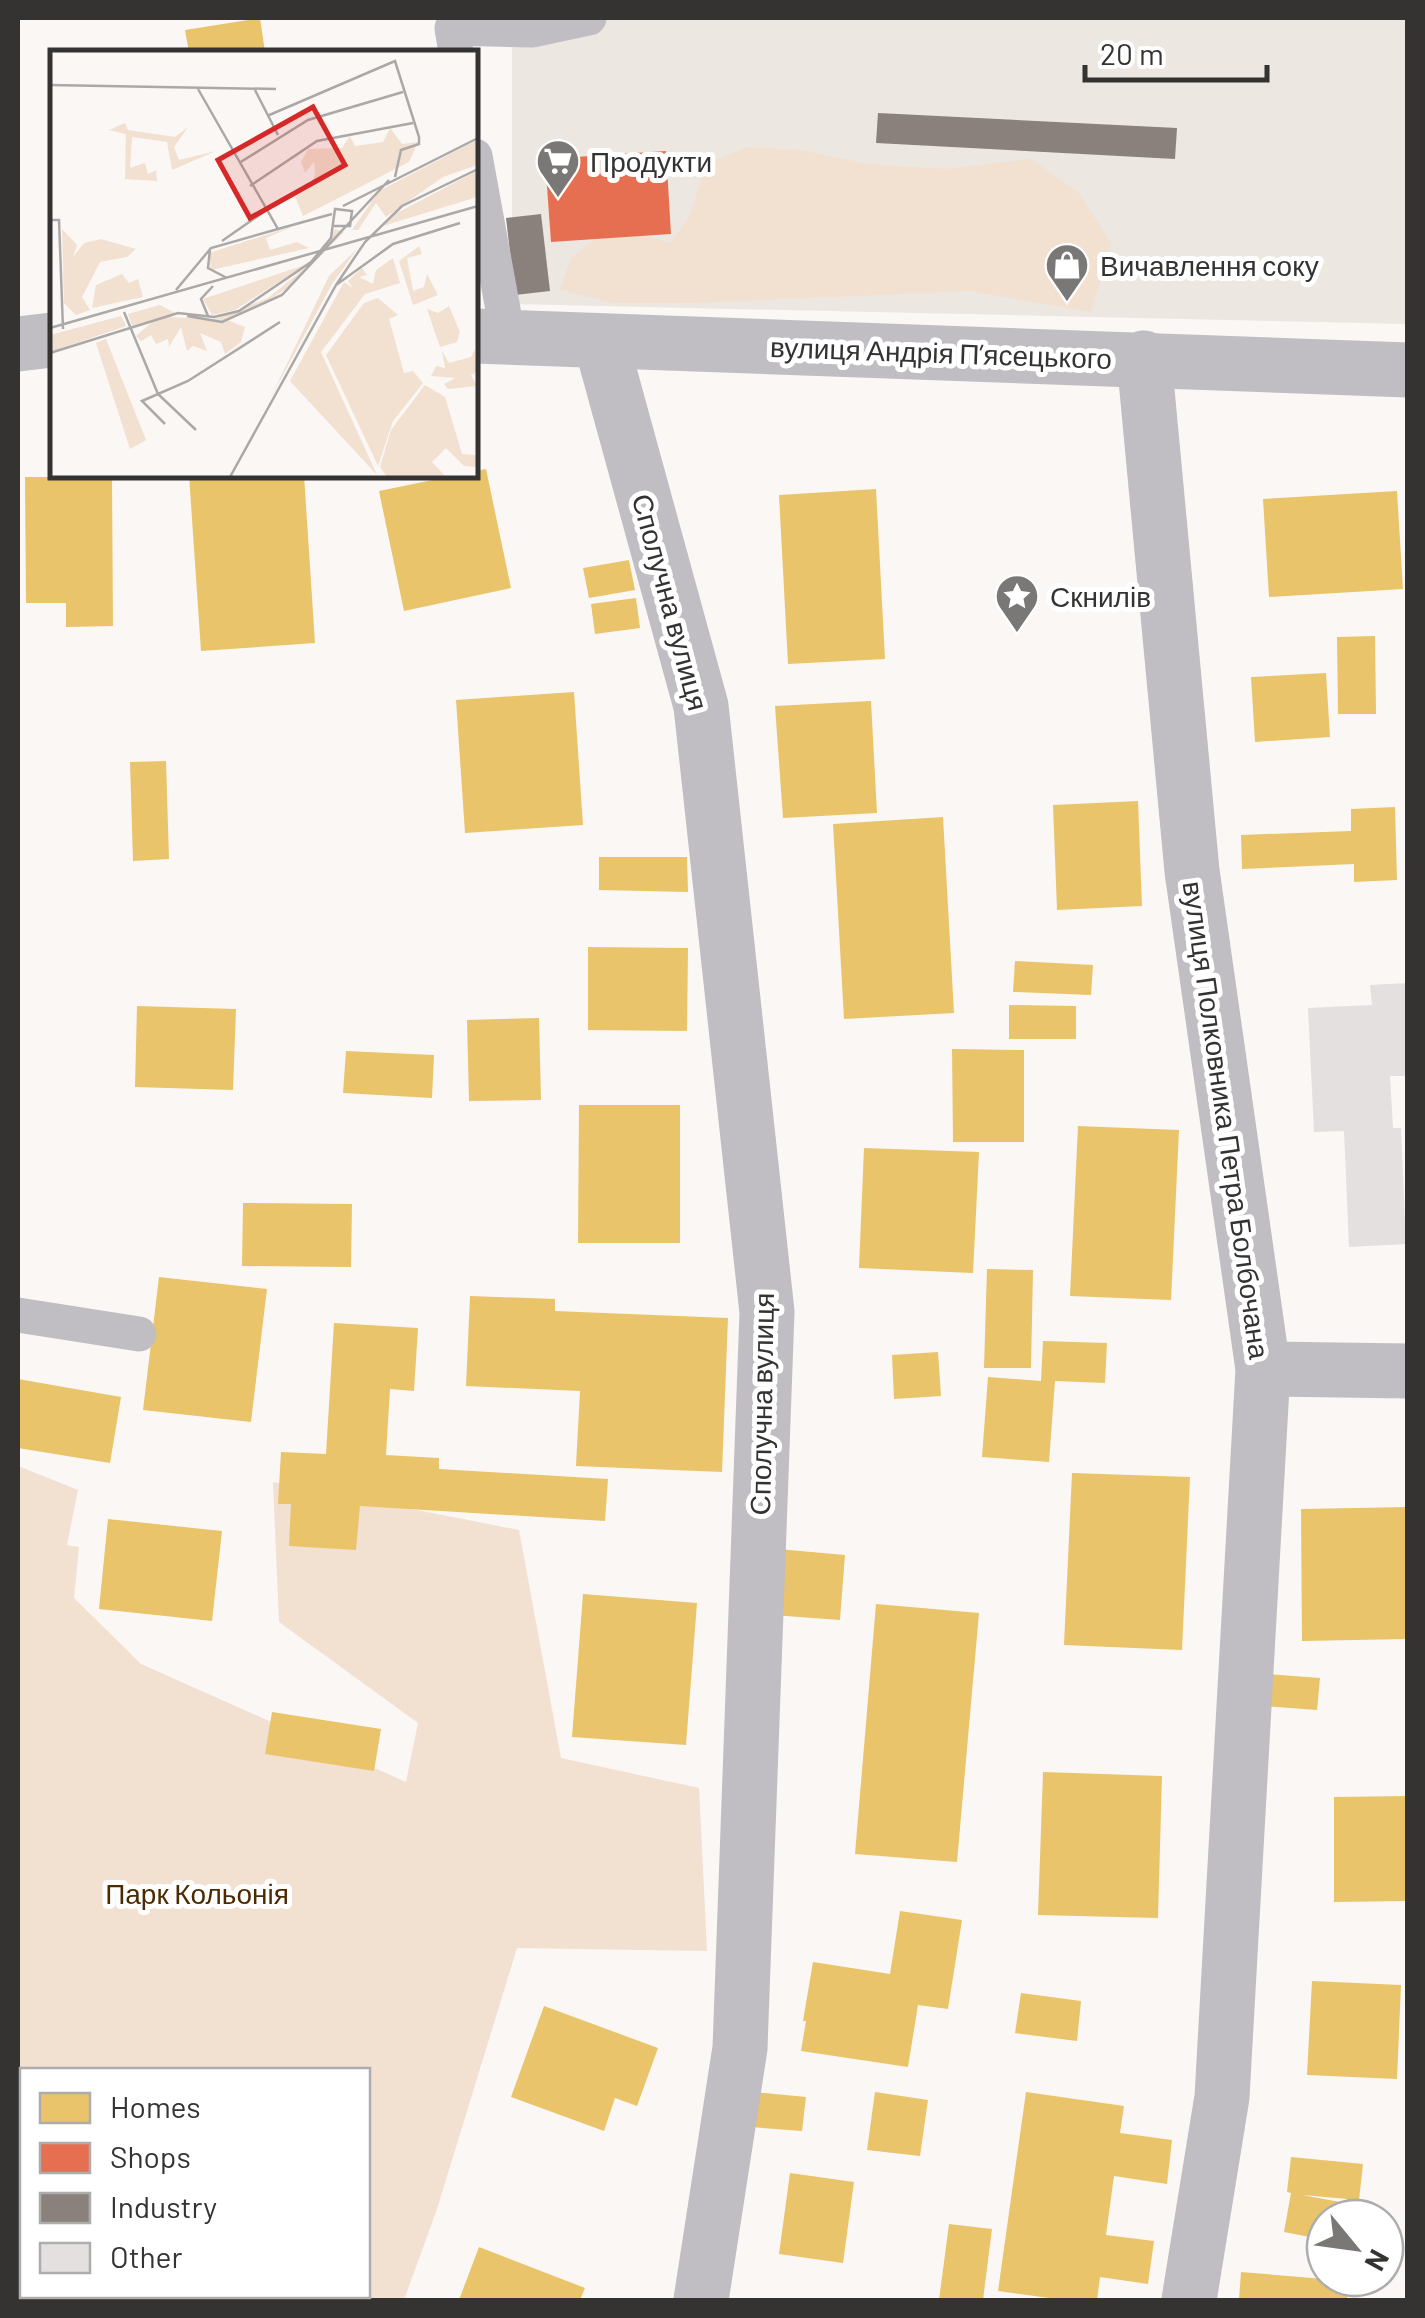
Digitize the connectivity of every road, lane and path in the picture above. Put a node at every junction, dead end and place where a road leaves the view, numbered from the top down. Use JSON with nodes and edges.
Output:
{"nodes":[{"id":1,"x":590,"y":18,"type":"edge"},
{"id":2,"x":450,"y":38,"type":"edge"},
{"id":3,"x":478,"y":188,"type":"edge"},
{"id":4,"x":492,"y":336,"type":"edge"},
{"id":5,"x":50,"y":340,"type":"edge"},
{"id":6,"x":600,"y":342,"type":"junction"},
{"id":7,"x":18,"y":344,"type":"edge"},
{"id":8,"x":1144,"y":358,"type":"junction"},
{"id":9,"x":1408,"y":370,"type":"edge"},
{"id":10,"x":18,"y":1316,"type":"edge"},
{"id":11,"x":138,"y":1334,"type":"dead end"},
{"id":12,"x":1263,"y":1368,"type":"junction"},
{"id":13,"x":1408,"y":1371,"type":"edge"},
{"id":14,"x":701,"y":2300,"type":"edge"},
{"id":15,"x":1189,"y":2300,"type":"edge"}],
"edges":[{"from":1,"to":2,"type":"lane"},
{"from":3,"to":4,"type":"lane"},
{"from":4,"to":6,"type":"street","name":"вулиця Андрія Пʼясецького"},
{"from":5,"to":7,"type":"street"},
{"from":6,"to":8,"type":"street","name":"вулиця Андрія Пʼясецького"},
{"from":6,"to":14,"type":"street","name":"Сполучна вулиця"},
{"from":8,"to":9,"type":"street","name":"вулиця Андрія Пʼясецького"},
{"from":8,"to":12,"type":"street","name":"вулиця Полковника Петра Болбочана"},
{"from":10,"to":11,"type":"lane"},
{"from":12,"to":13,"type":"street"},
{"from":12,"to":15,"type":"street","name":"вулиця Полковника Петра Болбочана"}]}
